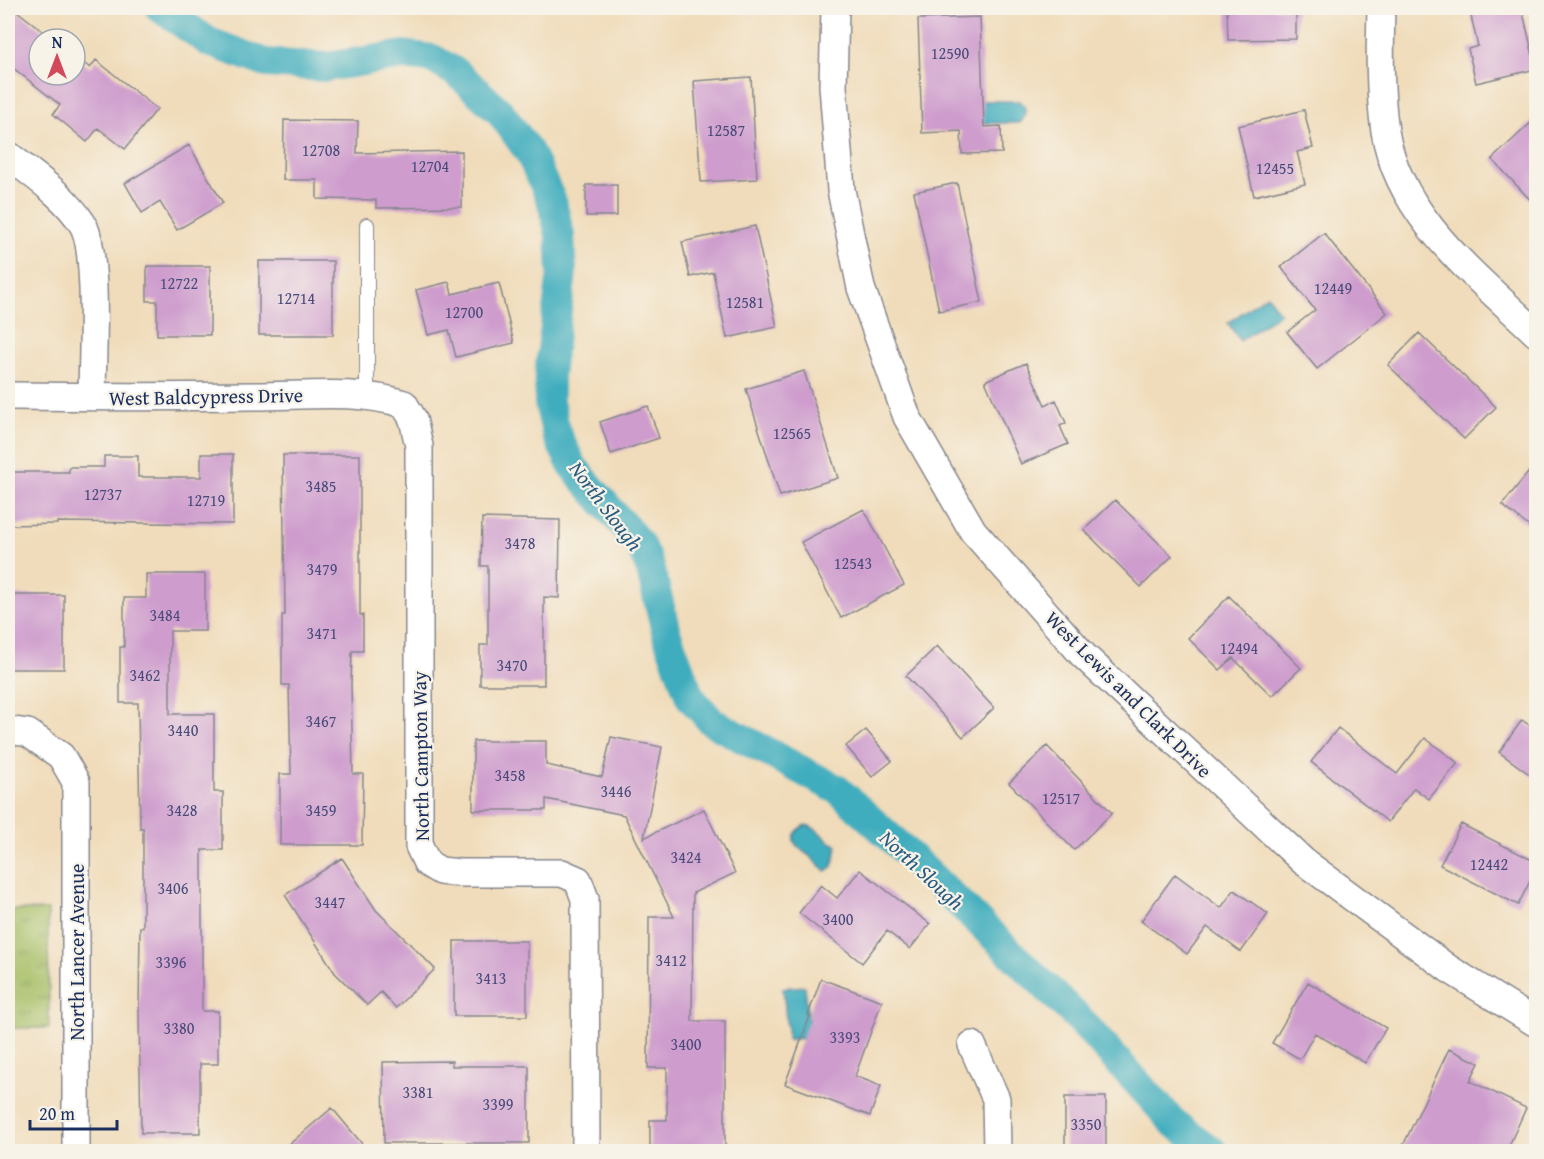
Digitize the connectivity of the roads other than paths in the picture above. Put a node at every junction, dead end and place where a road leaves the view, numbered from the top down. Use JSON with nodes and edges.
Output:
{"nodes":[{"id":1,"x":835,"y":8,"type":"edge"},
{"id":2,"x":1381,"y":8,"type":"edge"},
{"id":3,"x":8,"y":155,"type":"edge"},
{"id":4,"x":367,"y":225,"type":"dead end"},
{"id":5,"x":1536,"y":333,"type":"edge"},
{"id":6,"x":8,"y":396,"type":"edge"},
{"id":7,"x":368,"y":396,"type":"junction"},
{"id":8,"x":92,"y":397,"type":"junction"},
{"id":9,"x":404,"y":404,"type":"joint"},
{"id":10,"x":8,"y":730,"type":"edge"},
{"id":11,"x":1536,"y":1023,"type":"edge"},
{"id":12,"x":972,"y":1045,"type":"dead end"},
{"id":13,"x":76,"y":1152,"type":"edge"},
{"id":14,"x":586,"y":1152,"type":"edge"},
{"id":15,"x":997,"y":1152,"type":"edge"}],
"edges":[{"from":1,"to":11,"type":"street","name":"West Lewis and Clark Drive"},
{"from":2,"to":5,"type":"street"},
{"from":3,"to":8,"type":"street"},
{"from":4,"to":7,"type":"lane"},
{"from":6,"to":8,"type":"street","name":"West Baldcypress Drive"},
{"from":7,"to":8,"type":"street","name":"West Baldcypress Drive"},
{"from":7,"to":9,"type":"street","name":"West Baldcypress Drive"},
{"from":9,"to":14,"type":"street","name":"North Campton Way"},
{"from":10,"to":13,"type":"street","name":"North Lancer Avenue"},
{"from":12,"to":15,"type":"street"}]}
